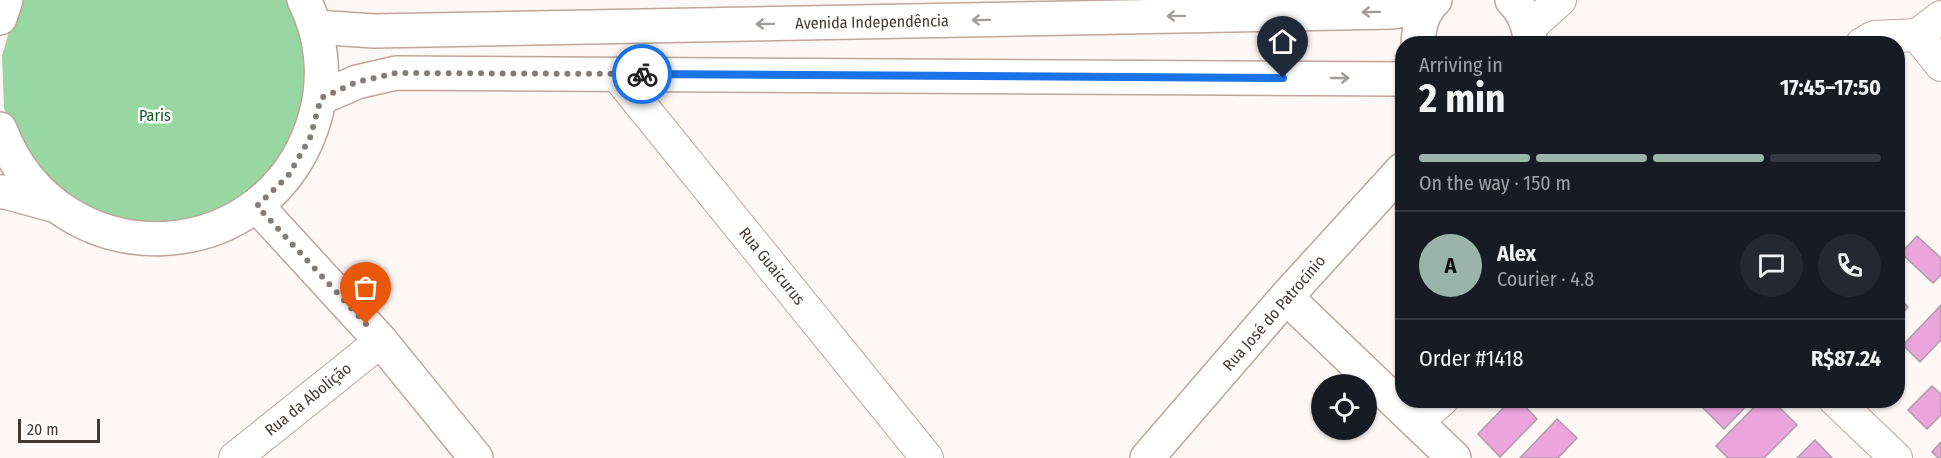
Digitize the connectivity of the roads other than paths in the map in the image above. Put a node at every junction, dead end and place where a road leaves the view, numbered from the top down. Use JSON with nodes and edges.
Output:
{"nodes":[{"id":1,"x":6,"y":0,"type":"edge"},
{"id":2,"x":1560,"y":0,"type":"edge"},
{"id":3,"x":1432,"y":3,"type":"edge"},
{"id":4,"x":1025,"y":9,"type":"edge"},
{"id":5,"x":309,"y":14,"type":"edge"},
{"id":6,"x":1520,"y":15,"type":"edge"},
{"id":7,"x":0,"y":18,"type":"edge"},
{"id":8,"x":1929,"y":26,"type":"edge"},
{"id":9,"x":1419,"y":36,"type":"edge"},
{"id":10,"x":1879,"y":36,"type":"edge"},
{"id":11,"x":1941,"y":65,"type":"edge"},
{"id":12,"x":616,"y":74,"type":"junction"},
{"id":13,"x":1395,"y":79,"type":"edge"},
{"id":14,"x":321,"y":98,"type":"junction"},
{"id":15,"x":0,"y":129,"type":"edge"},
{"id":16,"x":1395,"y":178,"type":"edge"},
{"id":17,"x":0,"y":192,"type":"edge"},
{"id":18,"x":56,"y":206,"type":"junction"},
{"id":19,"x":257,"y":206,"type":"junction"},
{"id":20,"x":1286,"y":297,"type":"junction"},
{"id":21,"x":381,"y":341,"type":"junction"},
{"id":22,"x":1395,"y":402,"type":"edge"},
{"id":23,"x":1401,"y":408,"type":"edge"},
{"id":24,"x":1433,"y":408,"type":"edge"},
{"id":25,"x":1843,"y":408,"type":"edge"},
{"id":26,"x":1416,"y":422,"type":"junction"},
{"id":27,"x":235,"y":458,"type":"edge"},
{"id":28,"x":476,"y":458,"type":"edge"},
{"id":29,"x":927,"y":458,"type":"edge"},
{"id":30,"x":1147,"y":458,"type":"edge"},
{"id":31,"x":1454,"y":458,"type":"edge"},
{"id":32,"x":1896,"y":458,"type":"edge"}],
"edges":[{"from":1,"to":7,"type":"street"},
{"from":2,"to":6,"type":"street"},
{"from":3,"to":4,"type":"street","name":"Avenida Independência","one_way":true},
{"from":3,"to":9,"type":"street"},
{"from":4,"to":5,"type":"street","name":"Avenida Independência","one_way":true},
{"from":5,"to":14,"type":"street"},
{"from":8,"to":10,"type":"street"},
{"from":8,"to":11,"type":"street"},
{"from":12,"to":13,"type":"street","one_way":true},
{"from":12,"to":14,"type":"street"},
{"from":12,"to":29,"type":"street","name":"Rua Guaicurus"},
{"from":14,"to":19,"type":"street"},
{"from":15,"to":18,"type":"street"},
{"from":16,"to":20,"type":"street","name":"Rua José do Patrocínio"},
{"from":17,"to":18,"type":"street"},
{"from":18,"to":19,"type":"street"},
{"from":19,"to":21,"type":"street"},
{"from":20,"to":22,"type":"street"},
{"from":20,"to":30,"type":"street","name":"Rua José do Patrocínio"},
{"from":21,"to":27,"type":"street","name":"Rua da Abolição"},
{"from":21,"to":28,"type":"street"},
{"from":23,"to":26,"type":"street"},
{"from":24,"to":26,"type":"street"},
{"from":25,"to":32,"type":"street"},
{"from":26,"to":31,"type":"street"}]}
